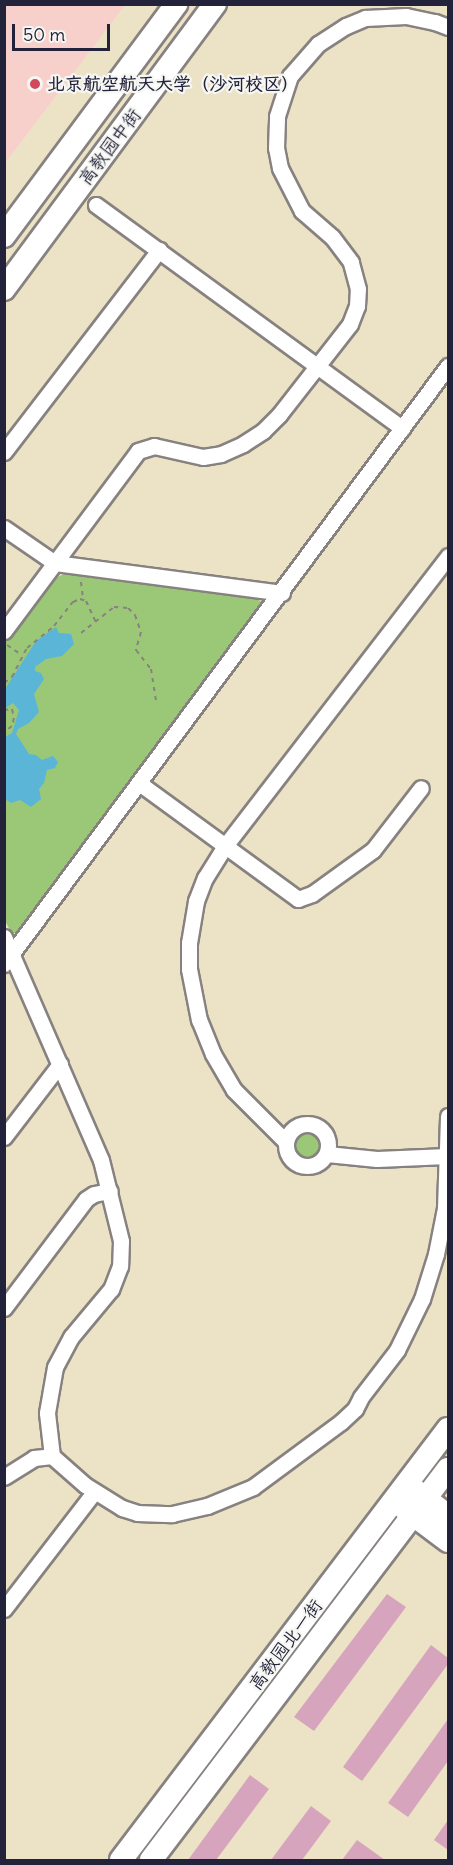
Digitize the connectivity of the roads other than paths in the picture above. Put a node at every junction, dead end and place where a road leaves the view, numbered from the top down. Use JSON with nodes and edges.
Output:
{"nodes":[{"id":1,"x":176,"y":4,"type":"edge"},
{"id":2,"x":215,"y":4,"type":"edge"},
{"id":3,"x":381,"y":10,"type":"edge"},
{"id":4,"x":448,"y":27,"type":"edge"},
{"id":5,"x":96,"y":205,"type":"dead end"},
{"id":6,"x":4,"y":236,"type":"edge"},
{"id":7,"x":159,"y":250,"type":"junction"},
{"id":8,"x":5,"y":288,"type":"edge"},
{"id":9,"x":318,"y":365,"type":"junction"},
{"id":10,"x":448,"y":366,"type":"edge"},
{"id":11,"x":402,"y":428,"type":"junction"},
{"id":12,"x":4,"y":452,"type":"edge"},
{"id":13,"x":4,"y":528,"type":"edge"},
{"id":14,"x":448,"y":556,"type":"edge"},
{"id":15,"x":55,"y":563,"type":"junction"},
{"id":16,"x":282,"y":593,"type":"junction"},
{"id":17,"x":4,"y":631,"type":"edge"},
{"id":18,"x":140,"y":783,"type":"junction"},
{"id":19,"x":421,"y":788,"type":"dead end"},
{"id":20,"x":225,"y":846,"type":"junction"},
{"id":21,"x":4,"y":937,"type":"edge"},
{"id":22,"x":8,"y":959,"type":"edge"},
{"id":23,"x":60,"y":1064,"type":"junction"},
{"id":24,"x":448,"y":1116,"type":"edge"},
{"id":25,"x":4,"y":1137,"type":"edge"},
{"id":26,"x":286,"y":1142,"type":"junction"},
{"id":27,"x":327,"y":1154,"type":"junction"},
{"id":28,"x":447,"y":1156,"type":"junction"},
{"id":29,"x":448,"y":1186,"type":"edge"},
{"id":30,"x":110,"y":1191,"type":"junction"},
{"id":31,"x":4,"y":1308,"type":"edge"},
{"id":32,"x":448,"y":1429,"type":"edge"},
{"id":33,"x":52,"y":1456,"type":"junction"},
{"id":34,"x":448,"y":1469,"type":"edge"},
{"id":35,"x":4,"y":1477,"type":"edge"},
{"id":36,"x":94,"y":1492,"type":"junction"},
{"id":37,"x":401,"y":1493,"type":"junction"},
{"id":38,"x":421,"y":1507,"type":"junction"},
{"id":39,"x":448,"y":1516,"type":"edge"},
{"id":40,"x":448,"y":1541,"type":"edge"},
{"id":41,"x":4,"y":1609,"type":"edge"},
{"id":42,"x":121,"y":1860,"type":"edge"},
{"id":43,"x":151,"y":1860,"type":"edge"}],
"edges":[{"from":1,"to":6,"type":"street","name":"高教园中街"},
{"from":2,"to":8,"type":"street","name":"高教园中街"},
{"from":3,"to":4,"type":"street"},
{"from":3,"to":9,"type":"street"},
{"from":5,"to":7,"type":"street"},
{"from":7,"to":9,"type":"street"},
{"from":7,"to":12,"type":"street"},
{"from":9,"to":11,"type":"street"},
{"from":9,"to":15,"type":"street"},
{"from":10,"to":11,"type":"street"},
{"from":11,"to":16,"type":"street"},
{"from":13,"to":15,"type":"street"},
{"from":14,"to":20,"type":"street"},
{"from":15,"to":16,"type":"street"},
{"from":15,"to":17,"type":"street"},
{"from":16,"to":18,"type":"street"},
{"from":18,"to":20,"type":"street"},
{"from":18,"to":22,"type":"street"},
{"from":19,"to":20,"type":"street"},
{"from":20,"to":26,"type":"street"},
{"from":21,"to":22,"type":"street"},
{"from":22,"to":23,"type":"street"},
{"from":23,"to":25,"type":"street"},
{"from":23,"to":30,"type":"street"},
{"from":24,"to":28,"type":"street"},
{"from":26,"to":27,"type":"street"},
{"from":26,"to":27,"type":"street"},
{"from":27,"to":28,"type":"street"},
{"from":28,"to":29,"type":"street"},
{"from":29,"to":36,"type":"street"},
{"from":30,"to":31,"type":"street"},
{"from":30,"to":33,"type":"street"},
{"from":32,"to":37,"type":"street","name":"高教园北一街"},
{"from":33,"to":35,"type":"street"},
{"from":33,"to":36,"type":"street"},
{"from":34,"to":38,"type":"street","name":"高教园北一街"},
{"from":36,"to":41,"type":"street"},
{"from":37,"to":38,"type":"street"},
{"from":37,"to":42,"type":"street","name":"高教园北一街"},
{"from":38,"to":39,"type":"street"},
{"from":38,"to":40,"type":"street"},
{"from":38,"to":43,"type":"street","name":"高教园北一街"}]}
